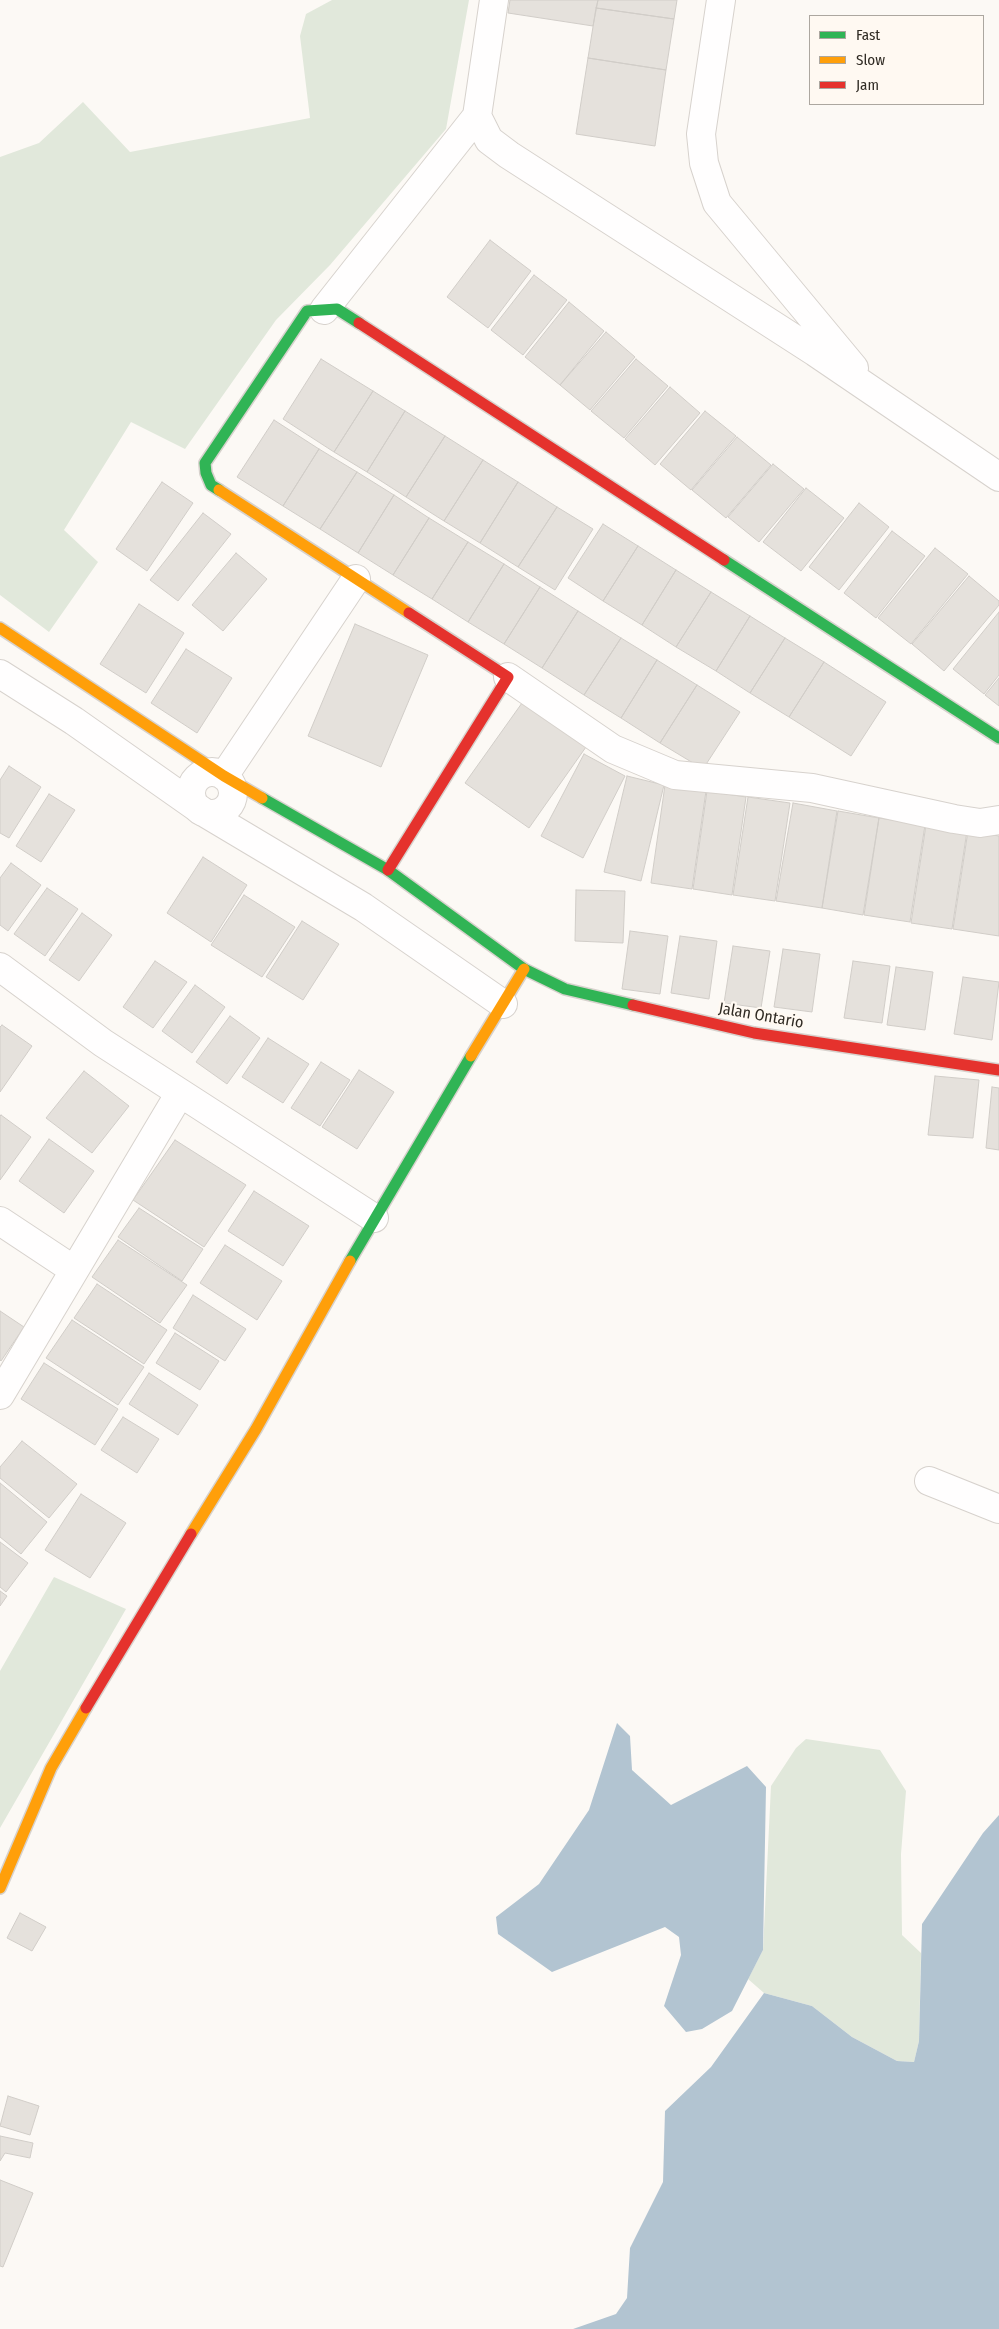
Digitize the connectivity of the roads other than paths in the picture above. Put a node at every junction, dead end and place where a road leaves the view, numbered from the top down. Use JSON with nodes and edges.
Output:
{"nodes":[{"id":1,"x":494,"y":0,"type":"edge"},
{"id":2,"x":721,"y":0,"type":"edge"},
{"id":3,"x":477,"y":116,"type":"junction"},
{"id":4,"x":324,"y":310,"type":"junction"},
{"id":5,"x":874,"y":392,"type":"junction"},
{"id":6,"x":999,"y":477,"type":"edge"},
{"id":7,"x":356,"y":579,"type":"junction"},
{"id":8,"x":0,"y":628,"type":"edge"},
{"id":9,"x":0,"y":674,"type":"edge"},
{"id":10,"x":508,"y":677,"type":"junction"},
{"id":11,"x":999,"y":738,"type":"edge"},
{"id":12,"x":224,"y":776,"type":"junction"},
{"id":13,"x":202,"y":812,"type":"junction"},
{"id":14,"x":999,"y":820,"type":"edge"},
{"id":15,"x":388,"y":870,"type":"junction"},
{"id":16,"x":0,"y":967,"type":"edge"},
{"id":17,"x":524,"y":969,"type":"junction"},
{"id":18,"x":502,"y":1004,"type":"junction"},
{"id":19,"x":999,"y":1070,"type":"edge"},
{"id":20,"x":180,"y":1093,"type":"junction"},
{"id":21,"x":374,"y":1218,"type":"junction"},
{"id":22,"x":0,"y":1221,"type":"edge"},
{"id":23,"x":74,"y":1270,"type":"junction"},
{"id":24,"x":0,"y":1395,"type":"edge"},
{"id":25,"x":929,"y":1481,"type":"dead end"},
{"id":26,"x":999,"y":1509,"type":"edge"},
{"id":27,"x":0,"y":1888,"type":"edge"}],
"edges":[{"from":1,"to":3,"type":"street"},
{"from":2,"to":5,"type":"street"},
{"from":3,"to":4,"type":"street"},
{"from":3,"to":5,"type":"street"},
{"from":4,"to":7,"type":"street"},
{"from":4,"to":11,"type":"street"},
{"from":5,"to":6,"type":"street"},
{"from":7,"to":10,"type":"street"},
{"from":7,"to":12,"type":"street"},
{"from":8,"to":12,"type":"street","name":"Jalan Ontario"},
{"from":9,"to":13,"type":"street"},
{"from":10,"to":14,"type":"street"},
{"from":10,"to":15,"type":"street"},
{"from":12,"to":13,"type":"street"},
{"from":12,"to":15,"type":"street","name":"Jalan Ontario"},
{"from":13,"to":18,"type":"street"},
{"from":15,"to":17,"type":"street","name":"Jalan Ontario"},
{"from":16,"to":20,"type":"street"},
{"from":17,"to":18,"type":"street"},
{"from":17,"to":19,"type":"street","name":"Jalan Ontario"},
{"from":18,"to":21,"type":"street"},
{"from":20,"to":21,"type":"street"},
{"from":20,"to":23,"type":"street"},
{"from":21,"to":27,"type":"street"},
{"from":22,"to":23,"type":"street"},
{"from":23,"to":24,"type":"street"},
{"from":25,"to":26,"type":"street"}]}
